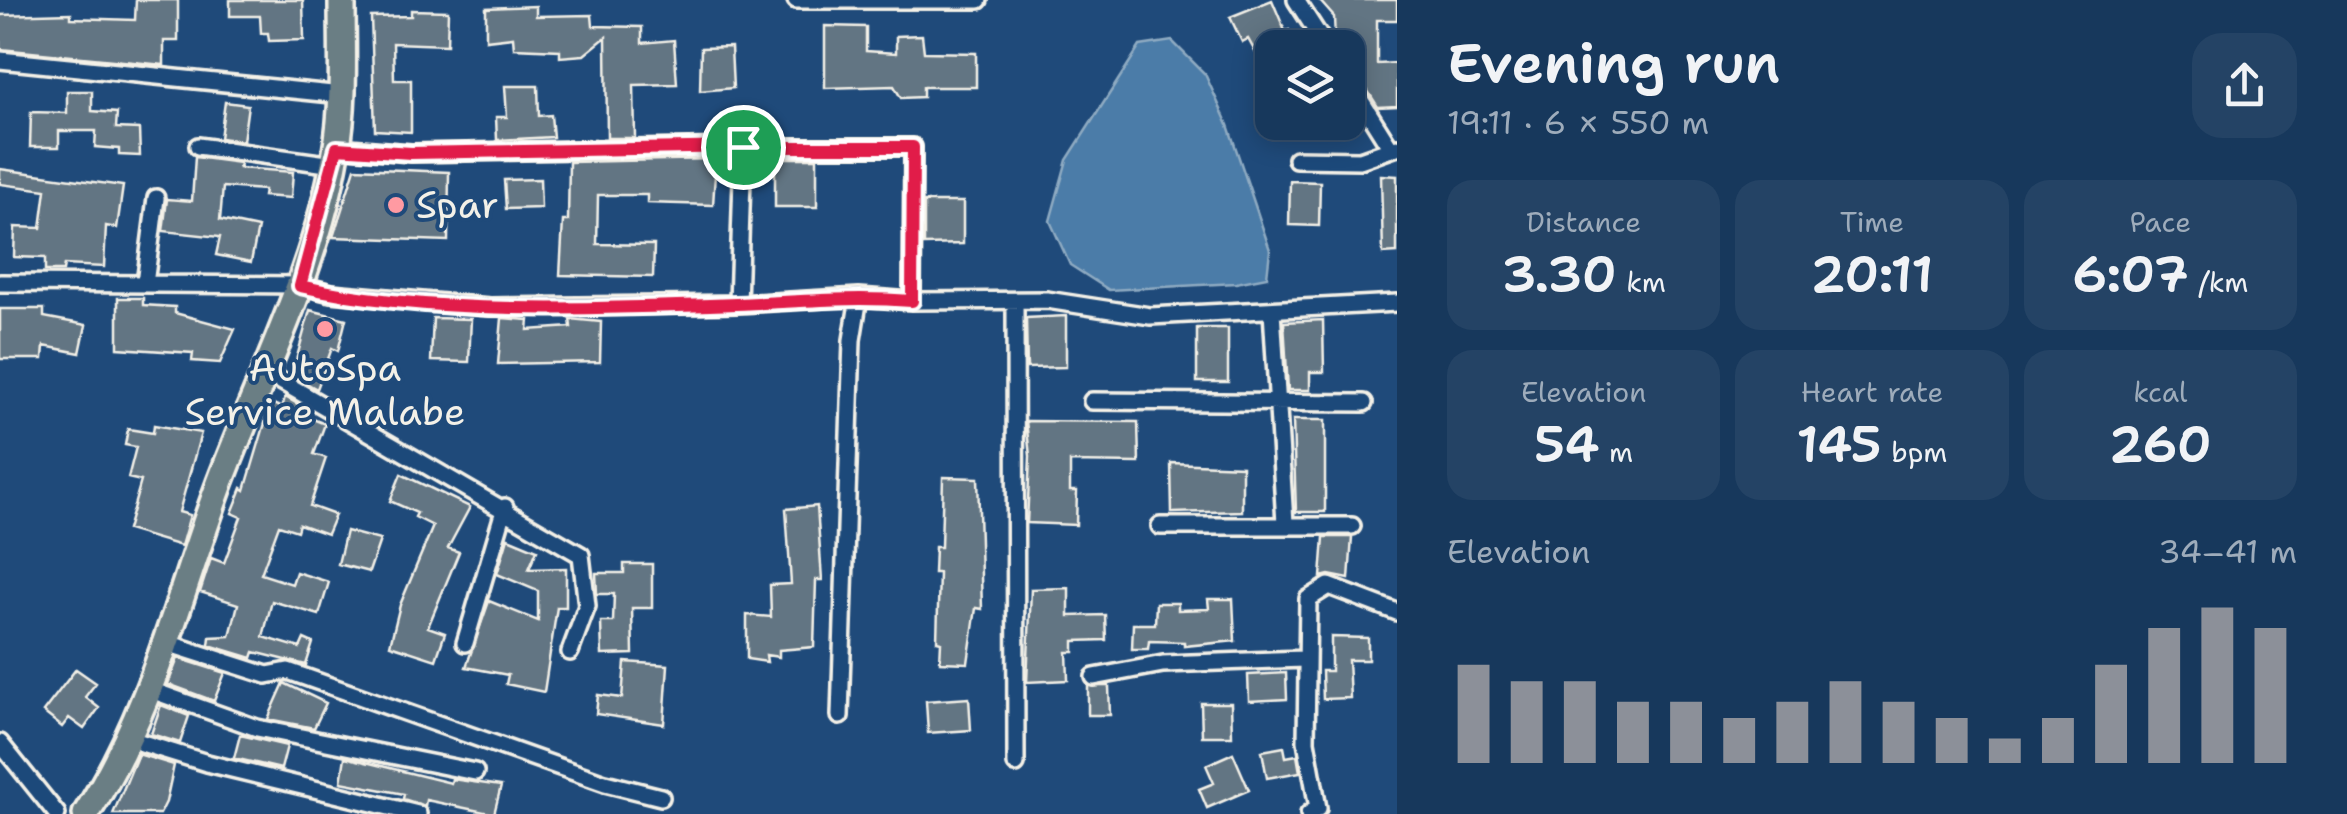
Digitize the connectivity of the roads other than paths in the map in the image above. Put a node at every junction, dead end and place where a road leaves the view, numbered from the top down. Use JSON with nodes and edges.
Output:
{"nodes":[{"id":1,"x":342,"y":0,"type":"edge"},
{"id":2,"x":796,"y":0,"type":"edge"},
{"id":3,"x":979,"y":0,"type":"edge"},
{"id":4,"x":1296,"y":0,"type":"edge"},
{"id":5,"x":1315,"y":30,"type":"edge"},
{"id":6,"x":0,"y":60,"type":"edge"},
{"id":7,"x":342,"y":95,"type":"junction"},
{"id":8,"x":1365,"y":105,"type":"edge"},
{"id":9,"x":198,"y":146,"type":"dead end"},
{"id":10,"x":743,"y":147,"type":"junction"},
{"id":11,"x":1394,"y":147,"type":"edge"},
{"id":12,"x":336,"y":156,"type":"junction"},
{"id":13,"x":1296,"y":160,"type":"dead end"},
{"id":14,"x":156,"y":198,"type":"dead end"},
{"id":15,"x":0,"y":282,"type":"edge"},
{"id":16,"x":145,"y":284,"type":"junction"},
{"id":17,"x":300,"y":286,"type":"junction"},
{"id":18,"x":858,"y":297,"type":"junction"},
{"id":19,"x":912,"y":301,"type":"junction"},
{"id":20,"x":1015,"y":301,"type":"junction"},
{"id":21,"x":738,"y":304,"type":"junction"},
{"id":22,"x":1397,"y":304,"type":"edge"},
{"id":23,"x":1272,"y":311,"type":"junction"},
{"id":24,"x":265,"y":372,"type":"junction"},
{"id":25,"x":1092,"y":401,"type":"dead end"},
{"id":26,"x":1364,"y":403,"type":"dead end"},
{"id":27,"x":1278,"y":404,"type":"junction"},
{"id":28,"x":505,"y":508,"type":"junction"},
{"id":29,"x":1285,"y":522,"type":"junction"},
{"id":30,"x":1160,"y":526,"type":"dead end"},
{"id":31,"x":1352,"y":526,"type":"dead end"},
{"id":32,"x":1397,"y":612,"type":"edge"},
{"id":33,"x":167,"y":643,"type":"junction"},
{"id":34,"x":465,"y":643,"type":"dead end"},
{"id":35,"x":570,"y":652,"type":"dead end"},
{"id":36,"x":1305,"y":659,"type":"junction"},
{"id":37,"x":1094,"y":676,"type":"dead end"},
{"id":38,"x":148,"y":690,"type":"junction"},
{"id":39,"x":840,"y":716,"type":"dead end"},
{"id":40,"x":126,"y":738,"type":"junction"},
{"id":41,"x":0,"y":743,"type":"edge"},
{"id":42,"x":1016,"y":764,"type":"dead end"},
{"id":43,"x":475,"y":772,"type":"dead end"},
{"id":44,"x":661,"y":797,"type":"dead end"},
{"id":45,"x":57,"y":814,"type":"edge"},
{"id":46,"x":86,"y":814,"type":"edge"},
{"id":47,"x":418,"y":814,"type":"edge"},
{"id":48,"x":1309,"y":814,"type":"edge"}],
"edges":[{"from":1,"to":7,"type":"main road"},
{"from":2,"to":3,"type":"street"},
{"from":4,"to":5,"type":"street"},
{"from":6,"to":7,"type":"street"},
{"from":7,"to":12,"type":"main road"},
{"from":8,"to":11,"type":"street"},
{"from":9,"to":12,"type":"street"},
{"from":10,"to":12,"type":"street"},
{"from":10,"to":19,"type":"street"},
{"from":10,"to":21,"type":"street"},
{"from":11,"to":13,"type":"street"},
{"from":12,"to":17,"type":"main road"},
{"from":14,"to":16,"type":"street"},
{"from":15,"to":16,"type":"street"},
{"from":16,"to":17,"type":"street"},
{"from":17,"to":21,"type":"street"},
{"from":17,"to":24,"type":"main road"},
{"from":18,"to":19,"type":"street"},
{"from":18,"to":21,"type":"street"},
{"from":18,"to":39,"type":"street"},
{"from":19,"to":20,"type":"street"},
{"from":20,"to":23,"type":"street"},
{"from":20,"to":42,"type":"street"},
{"from":22,"to":23,"type":"street"},
{"from":23,"to":27,"type":"street"},
{"from":24,"to":28,"type":"street"},
{"from":24,"to":33,"type":"main road"},
{"from":25,"to":27,"type":"street"},
{"from":26,"to":27,"type":"street"},
{"from":27,"to":29,"type":"street"},
{"from":28,"to":34,"type":"street"},
{"from":28,"to":35,"type":"street"},
{"from":29,"to":30,"type":"street"},
{"from":29,"to":31,"type":"street"},
{"from":32,"to":36,"type":"street"},
{"from":33,"to":38,"type":"main road"},
{"from":33,"to":44,"type":"street"},
{"from":36,"to":37,"type":"street"},
{"from":36,"to":48,"type":"street"},
{"from":38,"to":40,"type":"main road"},
{"from":38,"to":43,"type":"street"},
{"from":40,"to":46,"type":"main road"},
{"from":40,"to":47,"type":"street"},
{"from":41,"to":45,"type":"street"}]}
